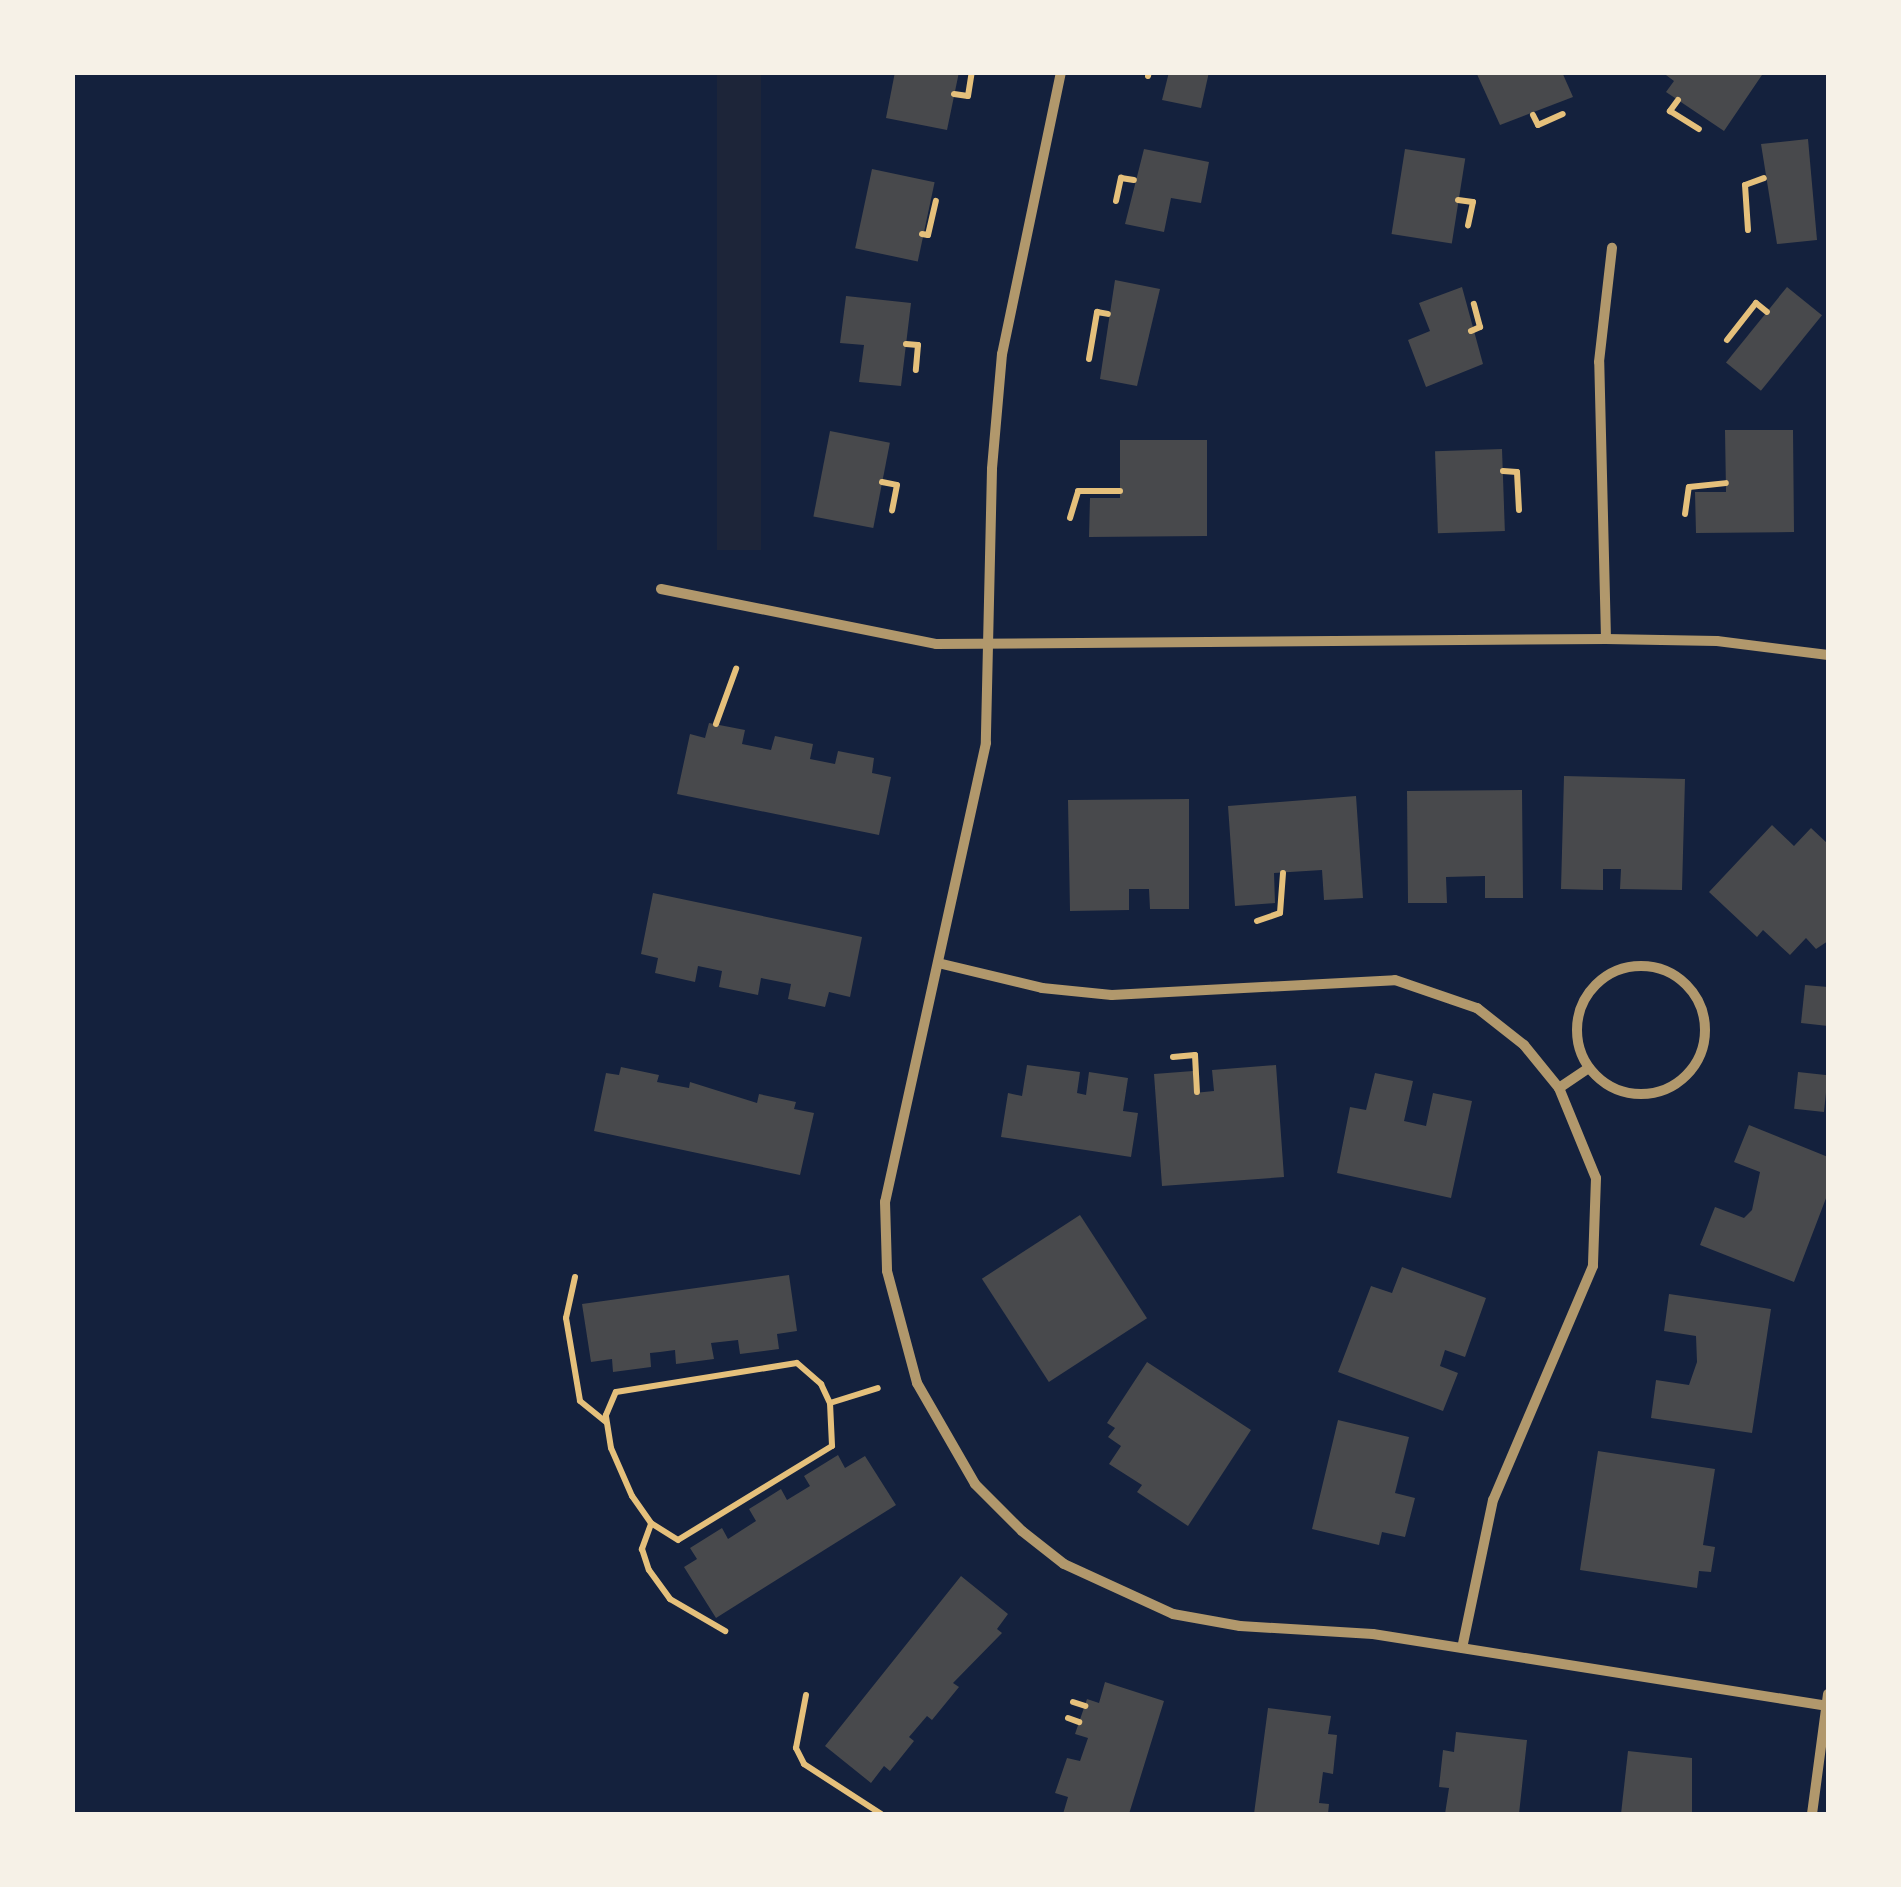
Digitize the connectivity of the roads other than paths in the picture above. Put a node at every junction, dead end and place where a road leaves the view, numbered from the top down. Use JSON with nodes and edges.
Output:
{"nodes":[{"id":1,"x":1062,"y":72,"type":"edge"},
{"id":2,"x":1612,"y":248,"type":"dead end"},
{"id":3,"x":662,"y":589,"type":"dead end"},
{"id":4,"x":1606,"y":639,"type":"junction"},
{"id":5,"x":992,"y":645,"type":"junction"},
{"id":6,"x":1828,"y":655,"type":"edge"},
{"id":7,"x":938,"y":964,"type":"junction"},
{"id":8,"x":1589,"y":1068,"type":"junction"},
{"id":9,"x":1560,"y":1088,"type":"junction"},
{"id":10,"x":1462,"y":1648,"type":"junction"},
{"id":11,"x":1827,"y":1700,"type":"edge"},
{"id":12,"x":1812,"y":1814,"type":"edge"}],
"edges":[{"from":1,"to":5,"type":"street"},
{"from":2,"to":4,"type":"street"},
{"from":3,"to":5,"type":"street"},
{"from":4,"to":5,"type":"street"},
{"from":4,"to":6,"type":"street"},
{"from":5,"to":7,"type":"street"},
{"from":7,"to":9,"type":"street"},
{"from":7,"to":10,"type":"street"},
{"from":8,"to":8,"type":"street"},
{"from":8,"to":9,"type":"street"},
{"from":9,"to":10,"type":"street"},
{"from":10,"to":11,"type":"street"},
{"from":11,"to":12,"type":"street"}]}
